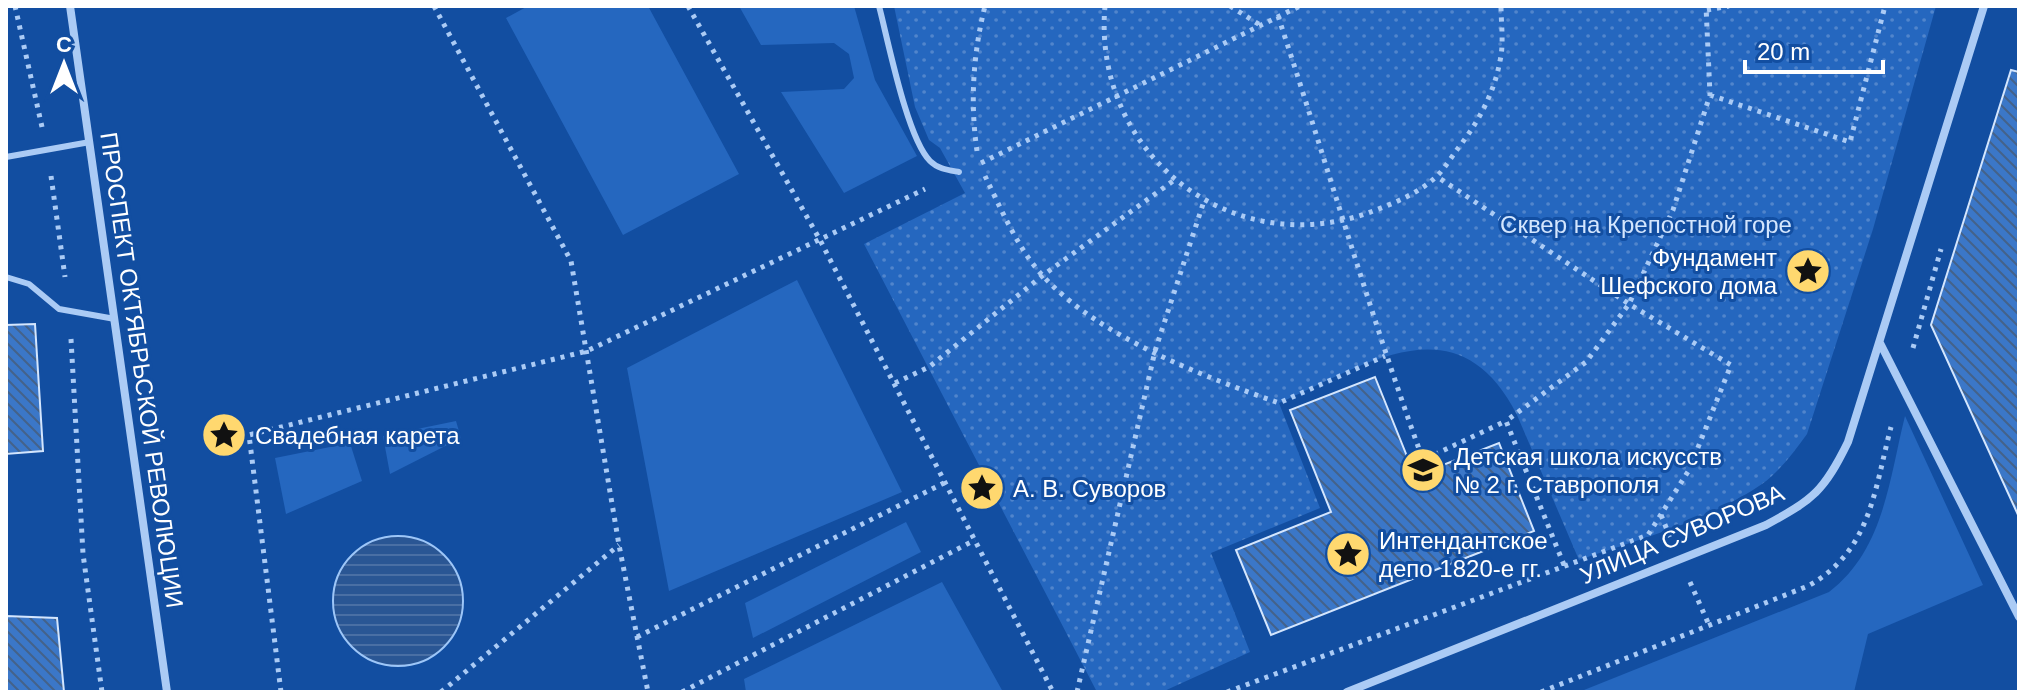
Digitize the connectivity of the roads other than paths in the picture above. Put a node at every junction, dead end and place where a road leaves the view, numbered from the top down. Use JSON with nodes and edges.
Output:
{"nodes":[{"id":1,"x":70,"y":6,"type":"edge"},
{"id":2,"x":879,"y":6,"type":"edge"},
{"id":3,"x":1984,"y":6,"type":"edge"},
{"id":4,"x":90,"y":142,"type":"junction"},
{"id":5,"x":6,"y":157,"type":"edge"},
{"id":6,"x":959,"y":172,"type":"road end"},
{"id":7,"x":6,"y":277,"type":"edge"},
{"id":8,"x":115,"y":319,"type":"junction"},
{"id":9,"x":1880,"y":342,"type":"junction"},
{"id":10,"x":2019,"y":617,"type":"edge"},
{"id":11,"x":167,"y":692,"type":"edge"},
{"id":12,"x":1347,"y":692,"type":"edge"}],
"edges":[{"from":1,"to":4,"type":"street","name":"ПРОСПЕКТ ОКТЯБРЬСКОЙ РЕВОЛЮЦИИ"},
{"from":2,"to":6,"type":"lane"},
{"from":3,"to":9,"type":"street","name":"УЛИЦА СУВОРОВА"},
{"from":4,"to":5,"type":"lane"},
{"from":4,"to":8,"type":"street","name":"ПРОСПЕКТ ОКТЯБРЬСКОЙ РЕВОЛЮЦИИ"},
{"from":7,"to":8,"type":"lane"},
{"from":8,"to":11,"type":"street","name":"ПРОСПЕКТ ОКТЯБРЬСКОЙ РЕВОЛЮЦИИ"},
{"from":9,"to":10,"type":"street"},
{"from":9,"to":12,"type":"street","name":"УЛИЦА СУВОРОВА"}]}
